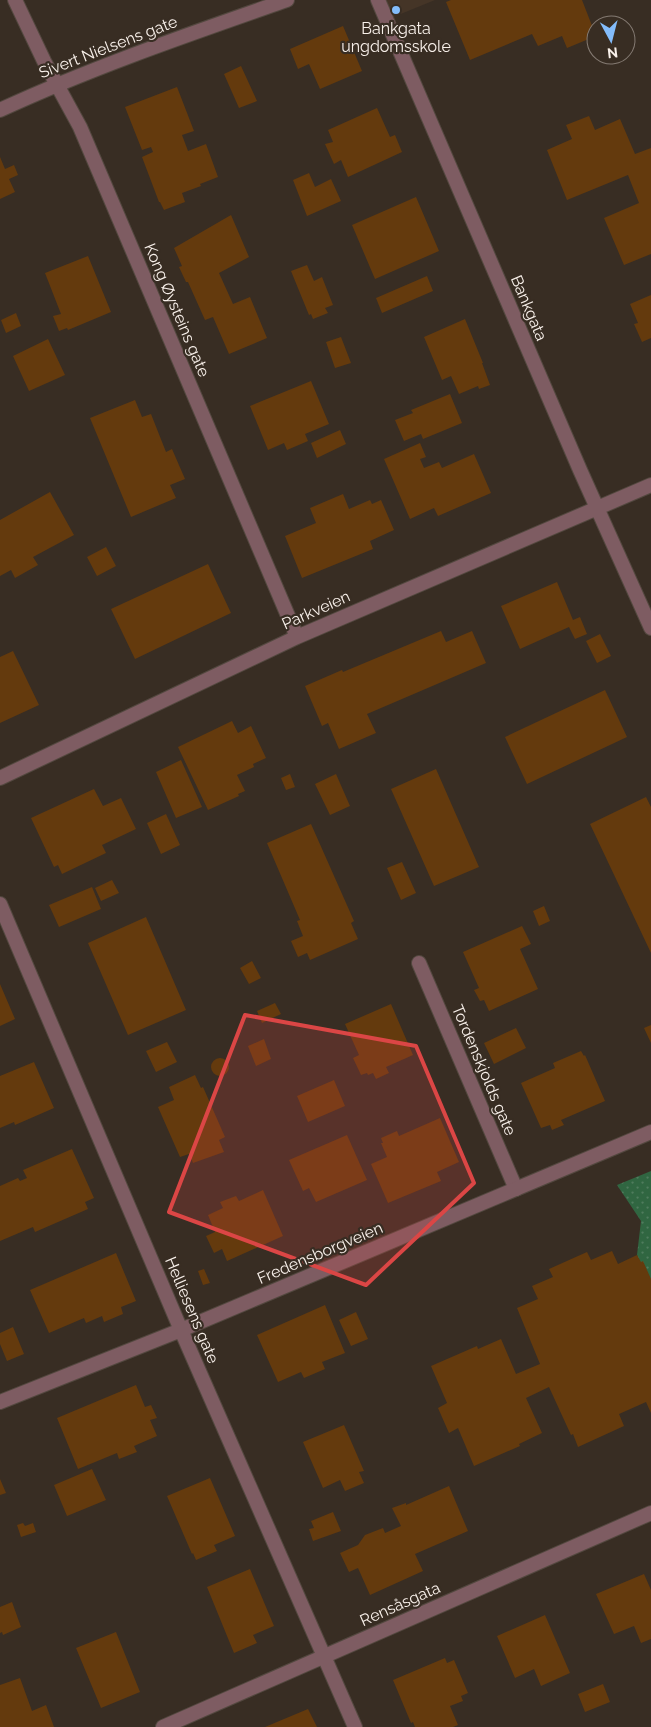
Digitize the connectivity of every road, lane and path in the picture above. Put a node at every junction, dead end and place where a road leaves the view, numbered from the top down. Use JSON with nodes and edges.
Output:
{"nodes":[{"id":1,"x":15,"y":0,"type":"edge"},
{"id":2,"x":287,"y":0,"type":"edge"},
{"id":3,"x":378,"y":0,"type":"edge"},
{"id":4,"x":58,"y":84,"type":"junction"},
{"id":5,"x":0,"y":110,"type":"edge"},
{"id":6,"x":651,"y":485,"type":"edge"},
{"id":7,"x":597,"y":509,"type":"junction"},
{"id":8,"x":651,"y":628,"type":"edge"},
{"id":9,"x":297,"y":637,"type":"junction"},
{"id":10,"x":0,"y":778,"type":"edge"},
{"id":11,"x":0,"y":904,"type":"edge"},
{"id":12,"x":419,"y":963,"type":"dead end"},
{"id":13,"x":651,"y":1132,"type":"edge"},
{"id":14,"x":516,"y":1189,"type":"junction"},
{"id":15,"x":181,"y":1330,"type":"junction"},
{"id":16,"x":0,"y":1402,"type":"edge"},
{"id":17,"x":651,"y":1513,"type":"edge"},
{"id":18,"x":325,"y":1656,"type":"junction"},
{"id":19,"x":163,"y":1727,"type":"edge"},
{"id":20,"x":355,"y":1727,"type":"edge"}],
"edges":[{"from":1,"to":4,"type":"street","name":"Kong Øysteins gate"},
{"from":2,"to":4,"type":"street","name":"Sivert Nielsens gate"},
{"from":3,"to":7,"type":"street","name":"Bankgata"},
{"from":4,"to":5,"type":"street","name":"Sivert Nielsens gate"},
{"from":4,"to":9,"type":"street","name":"Kong Øysteins gate"},
{"from":6,"to":7,"type":"street","name":"Parkveien"},
{"from":7,"to":8,"type":"street","name":"Bankgata"},
{"from":7,"to":9,"type":"street","name":"Parkveien"},
{"from":9,"to":10,"type":"street","name":"Parkveien"},
{"from":11,"to":15,"type":"street","name":"Helliesens gate"},
{"from":12,"to":14,"type":"street","name":"Tordenskjolds gate"},
{"from":13,"to":14,"type":"street","name":"Fredensborgveien"},
{"from":14,"to":15,"type":"street","name":"Fredensborgveien"},
{"from":15,"to":16,"type":"street","name":"Fredensborgveien"},
{"from":15,"to":18,"type":"street","name":"Helliesens gate"},
{"from":17,"to":18,"type":"street","name":"Rensåsgata"},
{"from":18,"to":19,"type":"street","name":"Rensåsgata"},
{"from":18,"to":20,"type":"street","name":"Helliesens gate"}]}
